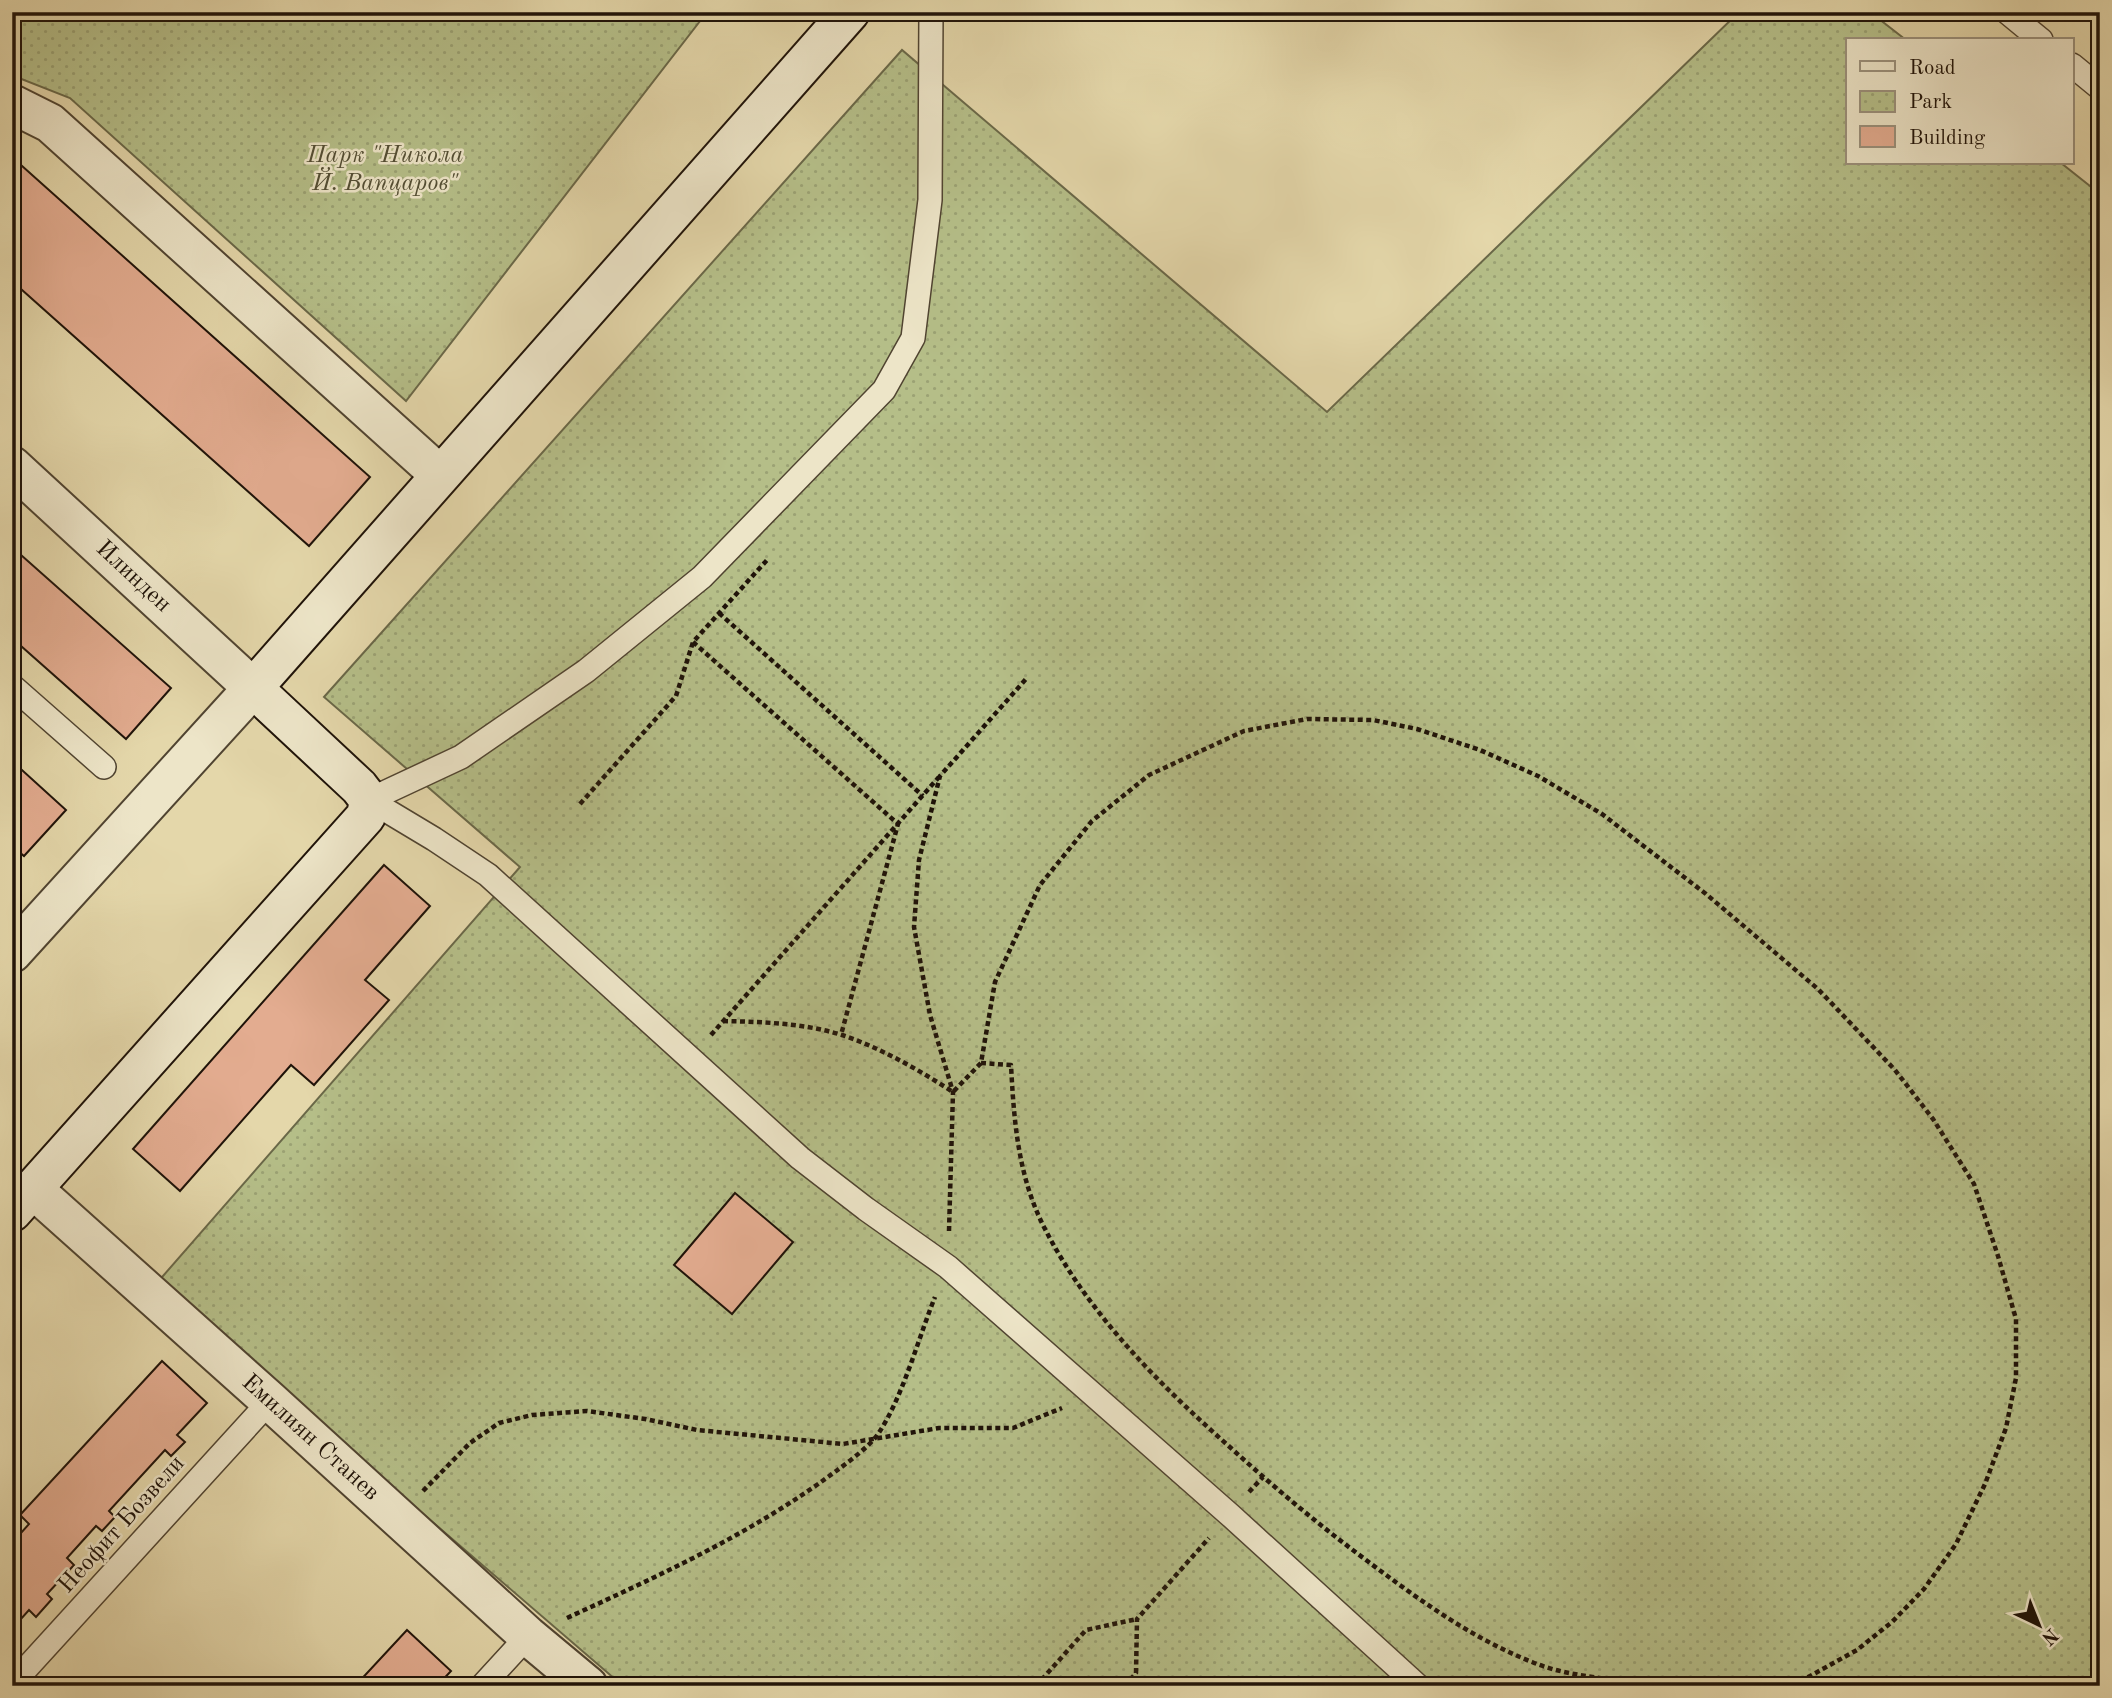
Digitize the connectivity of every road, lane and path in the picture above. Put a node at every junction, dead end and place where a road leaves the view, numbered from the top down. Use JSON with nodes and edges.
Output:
{"nodes":[{"id":1,"x":850,"y":12,"type":"edge"},
{"id":2,"x":931,"y":12,"type":"edge"},
{"id":3,"x":2007,"y":12,"type":"edge"},
{"id":4,"x":2039,"y":38,"type":"edge"},
{"id":5,"x":2074,"y":67,"type":"edge"},
{"id":6,"x":2100,"y":88,"type":"edge"},
{"id":7,"x":12,"y":104,"type":"edge"},
{"id":8,"x":12,"y":466,"type":"edge"},
{"id":9,"x":440,"y":475,"type":"junction"},
{"id":10,"x":773,"y":552,"type":"dead end"},
{"id":11,"x":719,"y":613,"type":"junction"},
{"id":12,"x":693,"y":642,"type":"junction"},
{"id":13,"x":12,"y":686,"type":"edge"},
{"id":14,"x":253,"y":688,"type":"junction"},
{"id":15,"x":104,"y":766,"type":"dead end"},
{"id":16,"x":940,"y":776,"type":"dead end"},
{"id":17,"x":923,"y":796,"type":"junction"},
{"id":18,"x":369,"y":800,"type":"junction"},
{"id":19,"x":580,"y":804,"type":"dead end"},
{"id":20,"x":898,"y":824,"type":"junction"},
{"id":21,"x":12,"y":953,"type":"edge"},
{"id":22,"x":723,"y":1021,"type":"junction"},
{"id":23,"x":841,"y":1035,"type":"junction"},
{"id":24,"x":690,"y":1059,"type":"junction"},
{"id":25,"x":981,"y":1063,"type":"junction"},
{"id":26,"x":23,"y":1200,"type":"edge"},
{"id":27,"x":1090,"y":1391,"type":"junction"},
{"id":28,"x":270,"y":1401,"type":"junction"},
{"id":29,"x":1263,"y":1477,"type":"junction"},
{"id":30,"x":1230,"y":1515,"type":"junction"},
{"id":31,"x":397,"y":1516,"type":"junction"},
{"id":32,"x":1136,"y":1619,"type":"junction"},
{"id":33,"x":528,"y":1636,"type":"junction"},
{"id":34,"x":12,"y":1684,"type":"edge"},
{"id":35,"x":482,"y":1686,"type":"edge"},
{"id":36,"x":588,"y":1686,"type":"edge"},
{"id":37,"x":1036,"y":1686,"type":"edge"},
{"id":38,"x":1125,"y":1686,"type":"edge"},
{"id":39,"x":1418,"y":1686,"type":"edge"},
{"id":40,"x":1614,"y":1686,"type":"edge"},
{"id":41,"x":1792,"y":1686,"type":"edge"}],
"edges":[{"from":1,"to":9,"type":"street"},
{"from":2,"to":18,"type":"lane"},
{"from":3,"to":4,"type":"lane"},
{"from":5,"to":6,"type":"lane"},
{"from":7,"to":9,"type":"street"},
{"from":8,"to":14,"type":"street","name":"Илинден"},
{"from":9,"to":14,"type":"street"},
{"from":10,"to":11,"type":"path"},
{"from":11,"to":12,"type":"path"},
{"from":11,"to":17,"type":"path"},
{"from":12,"to":19,"type":"path"},
{"from":12,"to":20,"type":"path"},
{"from":13,"to":15,"type":"lane"},
{"from":14,"to":18,"type":"street","name":"Илинден"},
{"from":14,"to":21,"type":"street"},
{"from":16,"to":17,"type":"path"},
{"from":17,"to":20,"type":"path"},
{"from":18,"to":24,"type":"lane"},
{"from":18,"to":26,"type":"street"},
{"from":20,"to":22,"type":"path"},
{"from":20,"to":23,"type":"path"},
{"from":22,"to":23,"type":"path"},
{"from":22,"to":24,"type":"path"},
{"from":23,"to":25,"type":"path"},
{"from":24,"to":27,"type":"lane"},
{"from":25,"to":29,"type":"path"},
{"from":25,"to":41,"type":"path"},
{"from":26,"to":28,"type":"street","name":"Емилиян Станев"},
{"from":27,"to":30,"type":"lane"},
{"from":27,"to":31,"type":"path"},
{"from":28,"to":31,"type":"street","name":"Емилиян Станев"},
{"from":28,"to":34,"type":"lane","name":"Неофит Бозвели"},
{"from":29,"to":30,"type":"path"},
{"from":29,"to":40,"type":"path"},
{"from":30,"to":32,"type":"path"},
{"from":30,"to":39,"type":"lane"},
{"from":31,"to":33,"type":"street","name":"Емилиян Станев"},
{"from":32,"to":37,"type":"path"},
{"from":32,"to":38,"type":"path"},
{"from":33,"to":35,"type":"lane"},
{"from":33,"to":36,"type":"street","name":"Емилиян Станев"}]}
